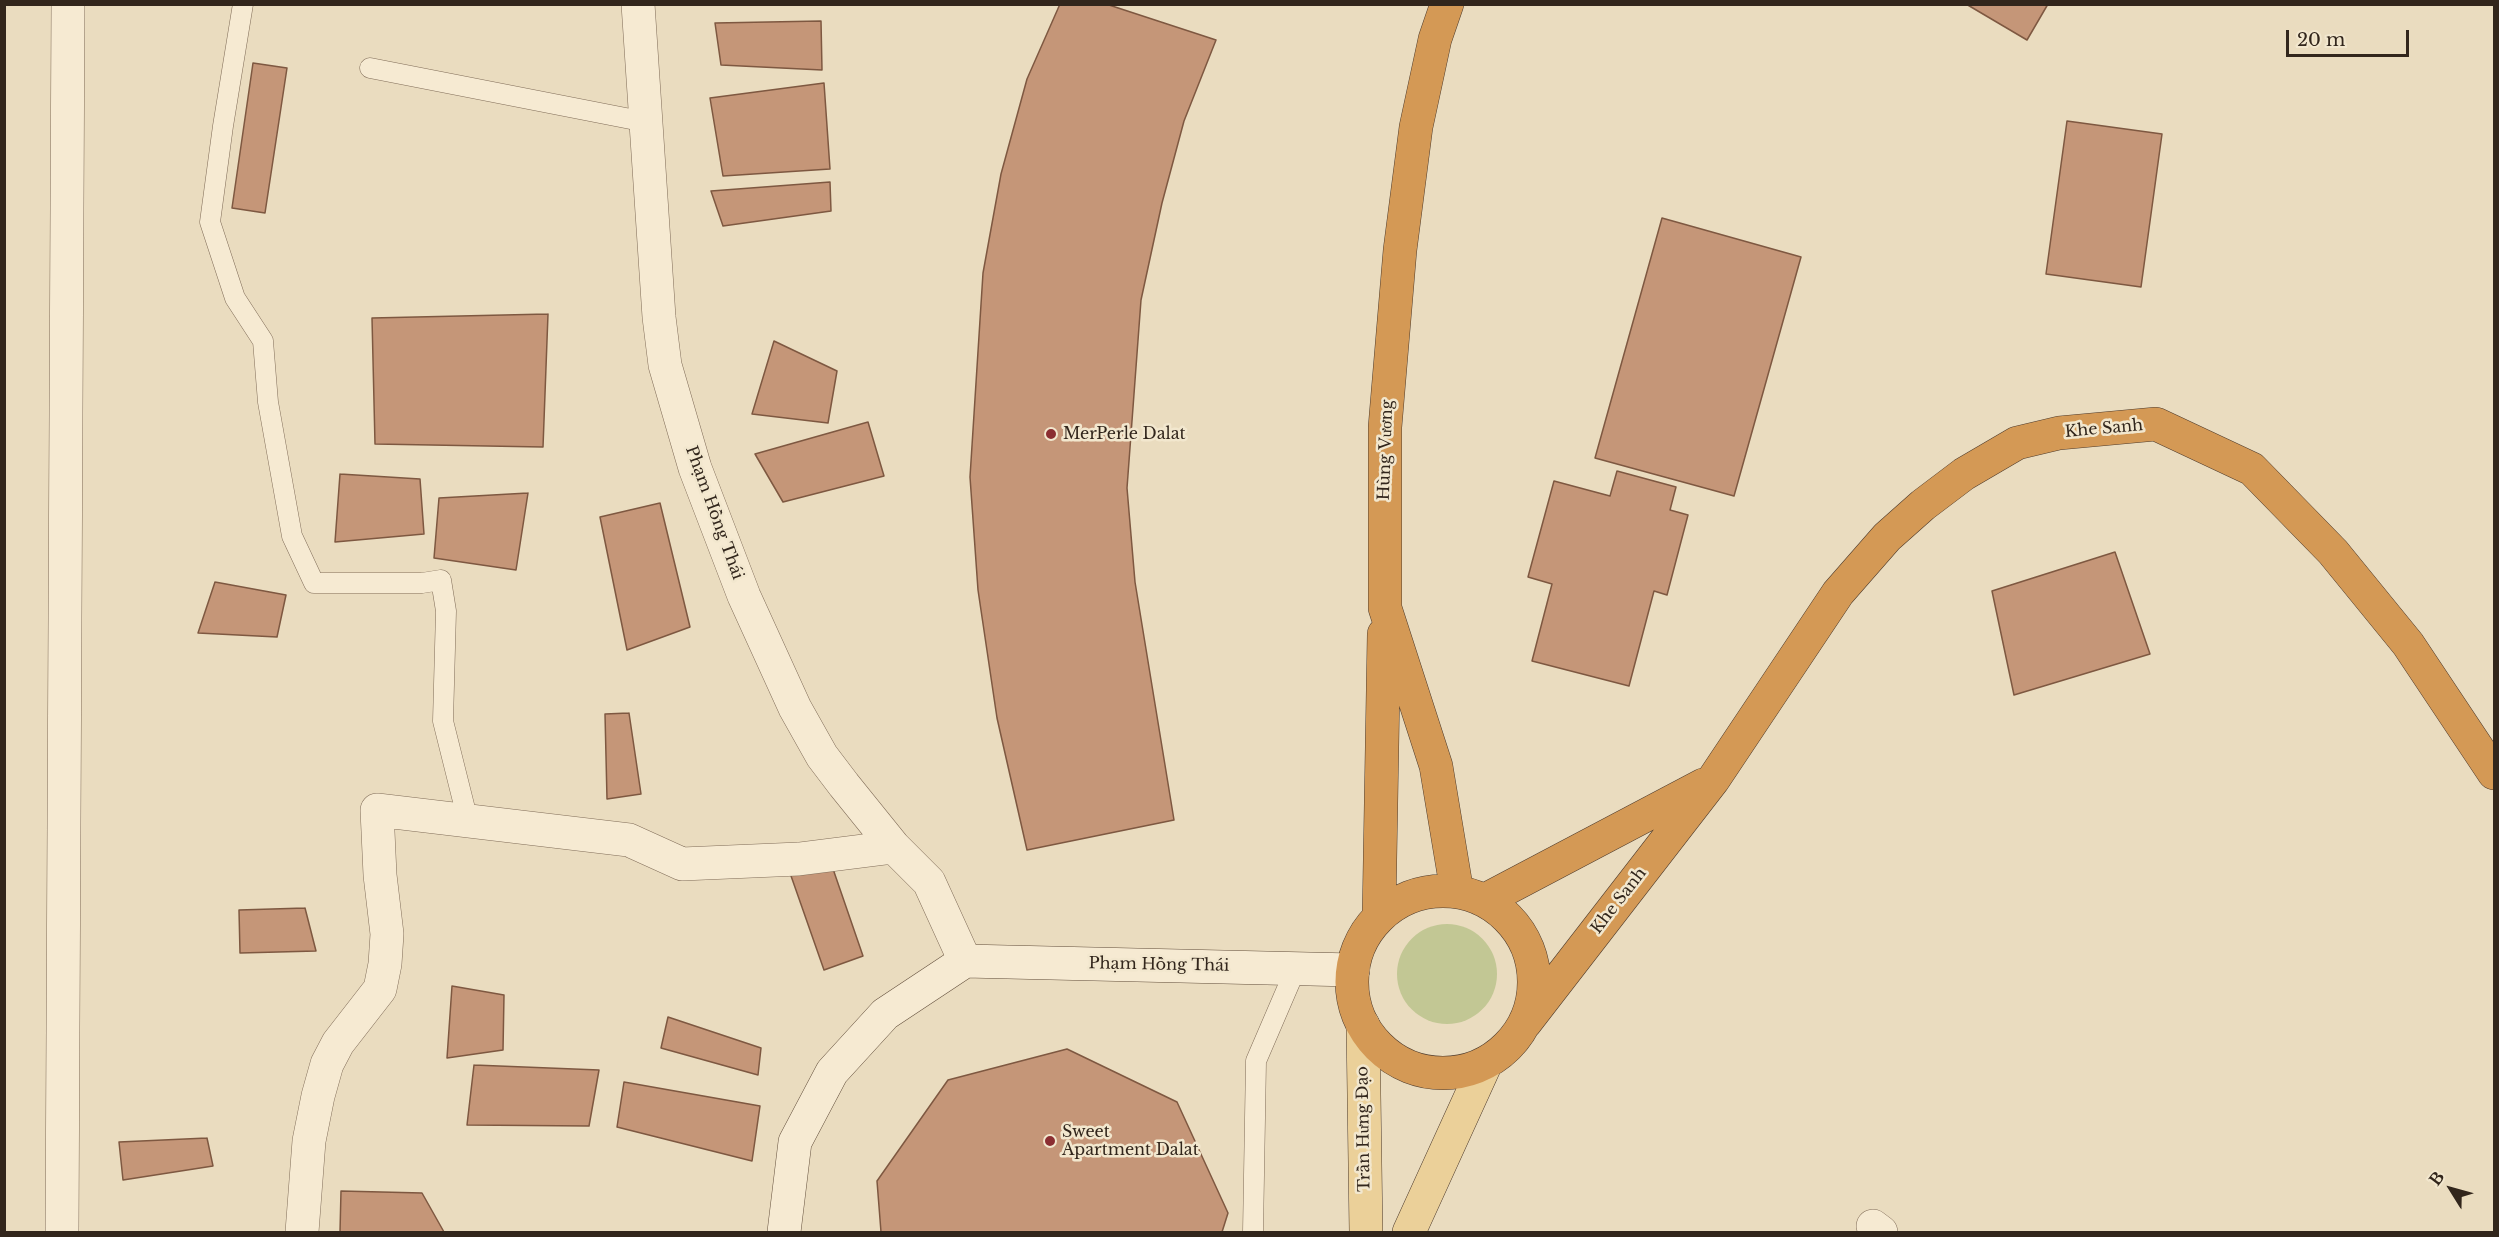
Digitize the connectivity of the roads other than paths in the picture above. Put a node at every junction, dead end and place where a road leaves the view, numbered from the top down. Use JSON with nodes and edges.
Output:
{"nodes":[{"id":1,"x":68,"y":4,"type":"edge"},
{"id":2,"x":243,"y":4,"type":"edge"},
{"id":3,"x":638,"y":4,"type":"edge"},
{"id":4,"x":1447,"y":4,"type":"edge"},
{"id":5,"x":370,"y":68,"type":"dead end"},
{"id":6,"x":646,"y":122,"type":"junction"},
{"id":7,"x":1385,"y":608,"type":"junction"},
{"id":8,"x":2494,"y":773,"type":"edge"},
{"id":9,"x":1713,"y":780,"type":"junction"},
{"id":10,"x":468,"y":821,"type":"junction"},
{"id":11,"x":894,"y":847,"type":"junction"},
{"id":12,"x":1471,"y":896,"type":"junction"},
{"id":13,"x":1379,"y":916,"type":"junction"},
{"id":14,"x":965,"y":961,"type":"junction"},
{"id":15,"x":1296,"y":968,"type":"junction"},
{"id":16,"x":1353,"y":970,"type":"junction"},
{"id":17,"x":1525,"y":1023,"type":"junction"},
{"id":18,"x":1363,"y":1025,"type":"junction"},
{"id":19,"x":1486,"y":1063,"type":"junction"},
{"id":20,"x":62,"y":1233,"type":"edge"},
{"id":21,"x":302,"y":1233,"type":"edge"},
{"id":22,"x":784,"y":1233,"type":"edge"},
{"id":23,"x":1253,"y":1233,"type":"edge"},
{"id":24,"x":1366,"y":1233,"type":"edge"},
{"id":25,"x":1409,"y":1233,"type":"edge"}],
"edges":[{"from":1,"to":20,"type":"street"},
{"from":2,"to":10,"type":"lane"},
{"from":3,"to":6,"type":"street","name":"Phạm Hồng Thái"},
{"from":4,"to":7,"type":"highway","name":"Hùng Vương"},
{"from":5,"to":6,"type":"lane"},
{"from":6,"to":11,"type":"street","name":"Phạm Hồng Thái"},
{"from":7,"to":12,"type":"highway","name":"Hùng Vương"},
{"from":7,"to":13,"type":"highway"},
{"from":8,"to":9,"type":"highway","name":"Khe Sanh"},
{"from":9,"to":12,"type":"highway","name":"Khe Sanh"},
{"from":9,"to":17,"type":"highway","name":"Khe Sanh"},
{"from":10,"to":11,"type":"street"},
{"from":10,"to":21,"type":"street"},
{"from":11,"to":14,"type":"street","name":"Phạm Hồng Thái"},
{"from":12,"to":13,"type":"highway"},
{"from":12,"to":17,"type":"highway"},
{"from":13,"to":16,"type":"highway"},
{"from":14,"to":15,"type":"street","name":"Phạm Hồng Thái"},
{"from":14,"to":22,"type":"street"},
{"from":15,"to":16,"type":"street","name":"Phạm Hồng Thái"},
{"from":15,"to":23,"type":"lane"},
{"from":16,"to":18,"type":"highway"},
{"from":17,"to":19,"type":"highway"},
{"from":18,"to":19,"type":"highway"},
{"from":18,"to":24,"type":"main road","name":"Trần Hưng Đạo"},
{"from":19,"to":25,"type":"main road"}]}
